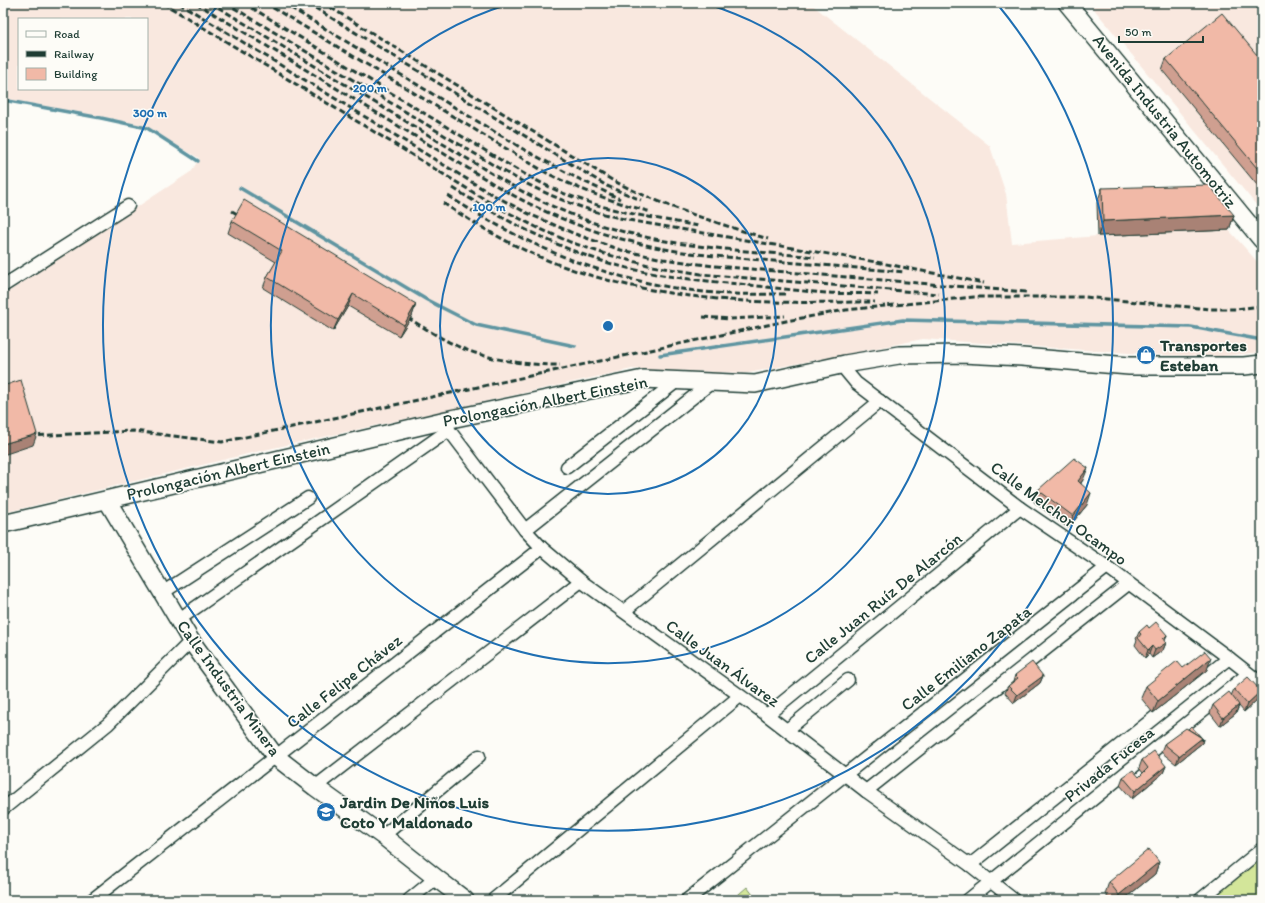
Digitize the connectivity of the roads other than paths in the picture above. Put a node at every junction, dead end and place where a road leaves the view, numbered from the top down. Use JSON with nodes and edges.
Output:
{"nodes":[{"id":1,"x":1067,"y":3,"type":"edge"},
{"id":2,"x":128,"y":206,"type":"dead end"},
{"id":3,"x":1262,"y":240,"type":"edge"},
{"id":4,"x":3,"y":286,"type":"edge"},
{"id":5,"x":845,"y":364,"type":"junction"},
{"id":6,"x":1262,"y":364,"type":"edge"},
{"id":7,"x":677,"y":380,"type":"junction"},
{"id":8,"x":712,"y":382,"type":"junction"},
{"id":9,"x":880,"y":401,"type":"junction"},
{"id":10,"x":448,"y":425,"type":"junction"},
{"id":11,"x":567,"y":467,"type":"dead end"},
{"id":12,"x":308,"y":498,"type":"dead end"},
{"id":13,"x":107,"y":500,"type":"junction"},
{"id":14,"x":1020,"y":508,"type":"junction"},
{"id":15,"x":3,"y":524,"type":"edge"},
{"id":16,"x":525,"y":530,"type":"junction"},
{"id":17,"x":542,"y":548,"type":"junction"},
{"id":18,"x":1107,"y":567,"type":"junction"},
{"id":19,"x":581,"y":581,"type":"junction"},
{"id":20,"x":1128,"y":584,"type":"junction"},
{"id":21,"x":162,"y":593,"type":"junction"},
{"id":22,"x":624,"y":611,"type":"junction"},
{"id":23,"x":178,"y":620,"type":"junction"},
{"id":24,"x":191,"y":641,"type":"junction"},
{"id":25,"x":1229,"y":658,"type":"junction"},
{"id":26,"x":1248,"y":674,"type":"junction"},
{"id":27,"x":848,"y":680,"type":"dead end"},
{"id":28,"x":1262,"y":684,"type":"edge"},
{"id":29,"x":740,"y":696,"type":"junction"},
{"id":30,"x":767,"y":715,"type":"junction"},
{"id":31,"x":786,"y":730,"type":"junction"},
{"id":32,"x":275,"y":756,"type":"junction"},
{"id":33,"x":479,"y":756,"type":"dead end"},
{"id":34,"x":846,"y":775,"type":"junction"},
{"id":35,"x":315,"y":787,"type":"junction"},
{"id":36,"x":866,"y":791,"type":"junction"},
{"id":37,"x":3,"y":809,"type":"edge"},
{"id":38,"x":383,"y":836,"type":"junction"},
{"id":39,"x":1262,"y":849,"type":"edge"},
{"id":40,"x":970,"y":865,"type":"junction"},
{"id":41,"x":436,"y":878,"type":"junction"},
{"id":42,"x":992,"y":882,"type":"junction"},
{"id":43,"x":92,"y":900,"type":"edge"},
{"id":44,"x":409,"y":900,"type":"edge"},
{"id":45,"x":465,"y":900,"type":"edge"},
{"id":46,"x":493,"y":900,"type":"edge"},
{"id":47,"x":687,"y":900,"type":"edge"},
{"id":48,"x":968,"y":900,"type":"edge"},
{"id":49,"x":1014,"y":900,"type":"edge"},
{"id":50,"x":1200,"y":900,"type":"edge"}],
"edges":[{"from":1,"to":3,"type":"main road","name":"Avenida Industria Automotriz"},
{"from":2,"to":4,"type":"street"},
{"from":5,"to":6,"type":"main road","name":"Prolongación Albert Einstein"},
{"from":5,"to":8,"type":"main road","name":"Prolongación Albert Einstein"},
{"from":5,"to":9,"type":"street","name":"Calle Melchor Ocampo"},
{"from":7,"to":8,"type":"main road","name":"Prolongación Albert Einstein"},
{"from":7,"to":10,"type":"main road","name":"Prolongación Albert Einstein"},
{"from":7,"to":11,"type":"street"},
{"from":8,"to":16,"type":"street"},
{"from":9,"to":14,"type":"street","name":"Calle Melchor Ocampo"},
{"from":9,"to":22,"type":"street"},
{"from":10,"to":13,"type":"main road","name":"Prolongación Albert Einstein"},
{"from":10,"to":16,"type":"street","name":"Calle Juan Álvarez"},
{"from":10,"to":23,"type":"street"},
{"from":12,"to":21,"type":"street"},
{"from":13,"to":15,"type":"main road","name":"Prolongación Albert Einstein"},
{"from":13,"to":21,"type":"main road","name":"Calle Industria Minera"},
{"from":14,"to":18,"type":"street","name":"Calle Melchor Ocampo"},
{"from":14,"to":30,"type":"street","name":"Calle Juan Ruíz De Alarcón"},
{"from":16,"to":17,"type":"street","name":"Calle Juan Álvarez"},
{"from":17,"to":19,"type":"street","name":"Calle Juan Álvarez"},
{"from":17,"to":32,"type":"street","name":"Calle Felipe Chávez"},
{"from":18,"to":20,"type":"street","name":"Calle Melchor Ocampo"},
{"from":18,"to":34,"type":"street","name":"Calle Emiliano Zapata"},
{"from":19,"to":22,"type":"street","name":"Calle Juan Álvarez"},
{"from":19,"to":35,"type":"street"},
{"from":20,"to":25,"type":"street","name":"Calle Melchor Ocampo"},
{"from":20,"to":36,"type":"street"},
{"from":21,"to":23,"type":"main road","name":"Calle Industria Minera"},
{"from":22,"to":29,"type":"street","name":"Calle Juan Álvarez"},
{"from":23,"to":24,"type":"main road","name":"Calle Industria Minera"},
{"from":24,"to":32,"type":"main road","name":"Calle Industria Minera"},
{"from":24,"to":37,"type":"street"},
{"from":25,"to":26,"type":"street","name":"Calle Melchor Ocampo"},
{"from":25,"to":40,"type":"street"},
{"from":26,"to":28,"type":"street","name":"Calle Melchor Ocampo"},
{"from":26,"to":42,"type":"street","name":"Privada Fucesa"},
{"from":27,"to":31,"type":"street"},
{"from":29,"to":30,"type":"street","name":"Calle Juan Álvarez"},
{"from":29,"to":46,"type":"street"},
{"from":30,"to":31,"type":"street","name":"Calle Juan Álvarez"},
{"from":31,"to":34,"type":"street","name":"Calle Juan Álvarez"},
{"from":32,"to":35,"type":"main road","name":"Calle Industria Minera"},
{"from":32,"to":43,"type":"street","name":"Calle Felipe Chávez"},
{"from":33,"to":38,"type":"street"},
{"from":34,"to":36,"type":"street","name":"Calle Juan Álvarez"},
{"from":34,"to":47,"type":"street","name":"Calle Emiliano Zapata"},
{"from":35,"to":38,"type":"main road","name":"Calle Industria Minera"},
{"from":36,"to":40,"type":"street","name":"Calle Juan Álvarez"},
{"from":38,"to":41,"type":"main road","name":"Calle Industria Minera"},
{"from":39,"to":50,"type":"street"},
{"from":40,"to":42,"type":"street","name":"Calle Juan Álvarez"},
{"from":41,"to":44,"type":"street"},
{"from":41,"to":45,"type":"main road","name":"Calle Industria Minera"},
{"from":42,"to":48,"type":"street","name":"Privada Fucesa"},
{"from":42,"to":49,"type":"street","name":"Calle Juan Álvarez"}]}
